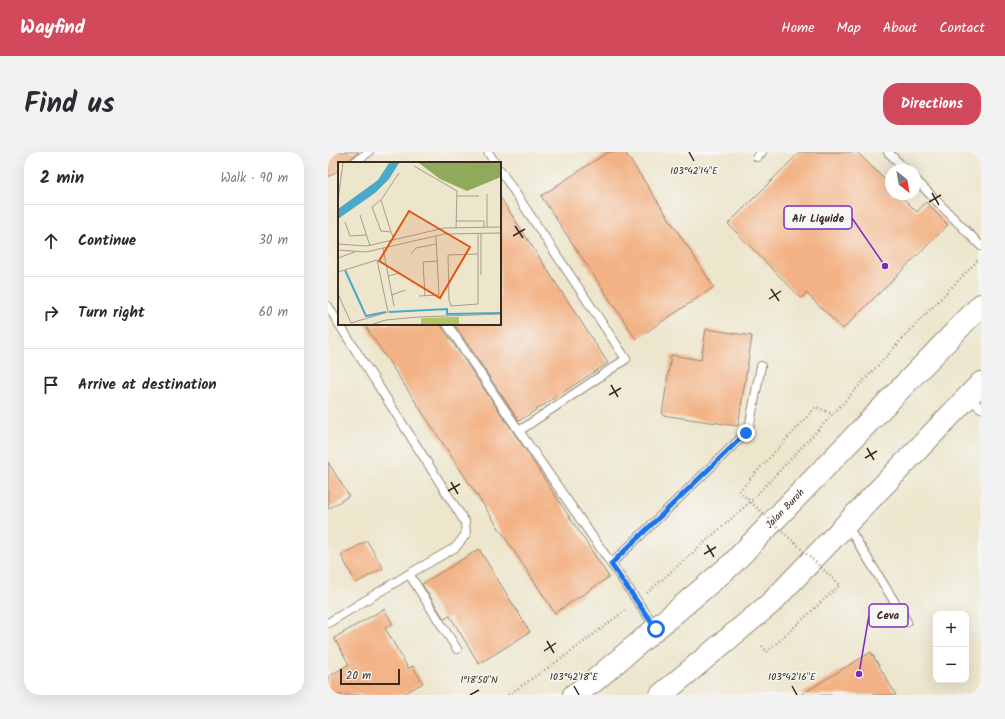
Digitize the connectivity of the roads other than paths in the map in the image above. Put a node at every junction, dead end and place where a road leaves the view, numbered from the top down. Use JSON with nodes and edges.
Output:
{"nodes":[{"id":1,"x":369,"y":152,"type":"edge"},
{"id":2,"x":488,"y":152,"type":"edge"},
{"id":3,"x":888,"y":152,"type":"edge"},
{"id":4,"x":354,"y":162,"type":"edge"},
{"id":5,"x":494,"y":162,"type":"edge"},
{"id":6,"x":900,"y":164,"type":"edge"},
{"id":7,"x":501,"y":172,"type":"edge"},
{"id":8,"x":921,"y":185,"type":"edge"},
{"id":9,"x":981,"y":246,"type":"edge"},
{"id":10,"x":981,"y":305,"type":"edge"},
{"id":11,"x":328,"y":306,"type":"edge"},
{"id":12,"x":338,"y":322,"type":"edge"},
{"id":13,"x":340,"y":325,"type":"edge"},
{"id":14,"x":448,"y":325,"type":"edge"},
{"id":15,"x":761,"y":366,"type":"dead end"},
{"id":16,"x":976,"y":396,"type":"edge"},
{"id":17,"x":519,"y":431,"type":"junction"},
{"id":18,"x":847,"y":524,"type":"junction"},
{"id":19,"x":611,"y":564,"type":"junction"},
{"id":20,"x":409,"y":574,"type":"junction"},
{"id":21,"x":907,"y":622,"type":"dead end"},
{"id":22,"x":328,"y":623,"type":"edge"},
{"id":23,"x":656,"y":629,"type":"junction"},
{"id":24,"x":457,"y":649,"type":"dead end"},
{"id":25,"x":574,"y":695,"type":"edge"},
{"id":26,"x":661,"y":695,"type":"edge"}],
"edges":[{"from":1,"to":4,"type":"lane"},
{"from":2,"to":5,"type":"lane"},
{"from":3,"to":6,"type":"lane"},
{"from":7,"to":17,"type":"lane"},
{"from":8,"to":9,"type":"lane"},
{"from":10,"to":23,"type":"main road","name":"Jalan Buroh"},
{"from":11,"to":12,"type":"lane"},
{"from":13,"to":20,"type":"lane"},
{"from":14,"to":17,"type":"lane"},
{"from":15,"to":19,"type":"lane"},
{"from":16,"to":18,"type":"main road"},
{"from":17,"to":19,"type":"lane"},
{"from":18,"to":21,"type":"lane"},
{"from":18,"to":26,"type":"main road"},
{"from":19,"to":23,"type":"lane"},
{"from":20,"to":22,"type":"lane"},
{"from":20,"to":24,"type":"lane"},
{"from":23,"to":25,"type":"main road","name":"Jalan Buroh"}]}
